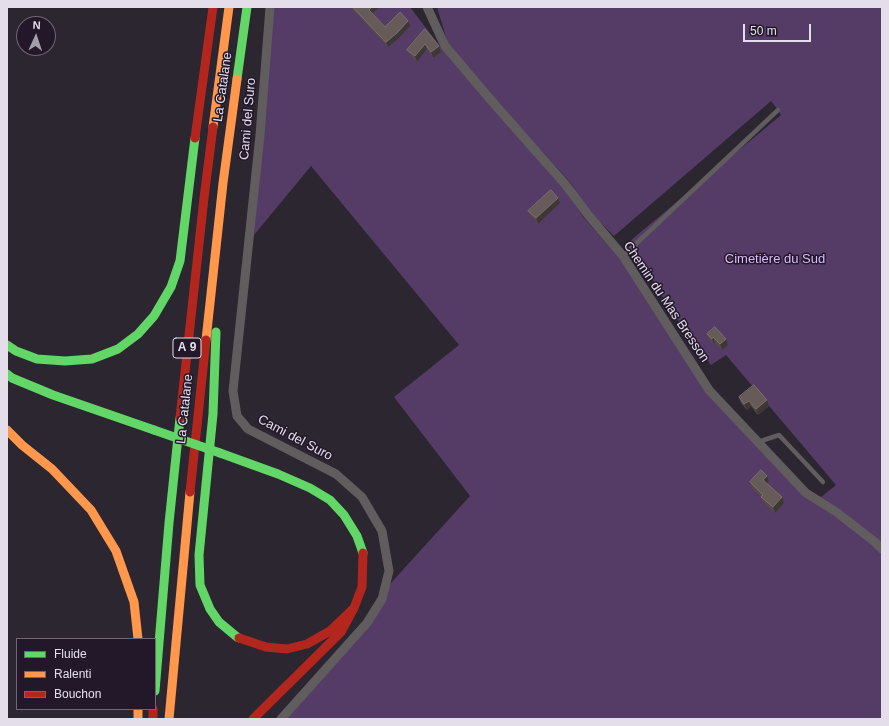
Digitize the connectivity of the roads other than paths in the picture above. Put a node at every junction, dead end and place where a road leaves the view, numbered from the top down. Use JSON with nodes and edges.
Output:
{"nodes":[{"id":1,"x":213,"y":7,"type":"edge"},
{"id":2,"x":229,"y":7,"type":"edge"},
{"id":3,"x":248,"y":7,"type":"edge"},
{"id":4,"x":270,"y":7,"type":"edge"},
{"id":5,"x":427,"y":7,"type":"edge"},
{"id":6,"x":778,"y":110,"type":"dead end"},
{"id":7,"x":216,"y":244,"type":"junction"},
{"id":8,"x":623,"y":256,"type":"junction"},
{"id":9,"x":222,"y":277,"type":"dead end"},
{"id":10,"x":217,"y":321,"type":"dead end"},
{"id":11,"x":7,"y":345,"type":"edge"},
{"id":12,"x":7,"y":374,"type":"edge"},
{"id":13,"x":7,"y":430,"type":"edge"},
{"id":14,"x":758,"y":442,"type":"junction"},
{"id":15,"x":823,"y":482,"type":"dead end"},
{"id":16,"x":882,"y":549,"type":"edge"},
{"id":17,"x":354,"y":608,"type":"junction"},
{"id":18,"x":138,"y":638,"type":"edge"},
{"id":19,"x":156,"y":679,"type":"edge"},
{"id":20,"x":169,"y":719,"type":"edge"},
{"id":21,"x":253,"y":719,"type":"edge"},
{"id":22,"x":281,"y":719,"type":"edge"}],
"edges":[{"from":1,"to":11,"type":"highway"},
{"from":2,"to":19,"type":"highway","name":"La Catalane","number":"A 9"},
{"from":3,"to":7,"type":"highway","name":"La Catalane","number":"A 9"},
{"from":4,"to":22,"type":"street","name":"Cami del Suro"},
{"from":5,"to":8,"type":"street","name":"Chemin du Mas Bresson"},
{"from":6,"to":8,"type":"lane"},
{"from":7,"to":9,"type":"highway"},
{"from":7,"to":20,"type":"highway","name":"La Catalane","number":"A 9"},
{"from":8,"to":14,"type":"street","name":"Chemin du Mas Bresson"},
{"from":10,"to":17,"type":"highway"},
{"from":12,"to":17,"type":"highway","bridge":true},
{"from":13,"to":18,"type":"highway"},
{"from":14,"to":15,"type":"lane"},
{"from":14,"to":16,"type":"street","name":"Chemin du Mas Bresson"},
{"from":17,"to":21,"type":"highway"}]}
